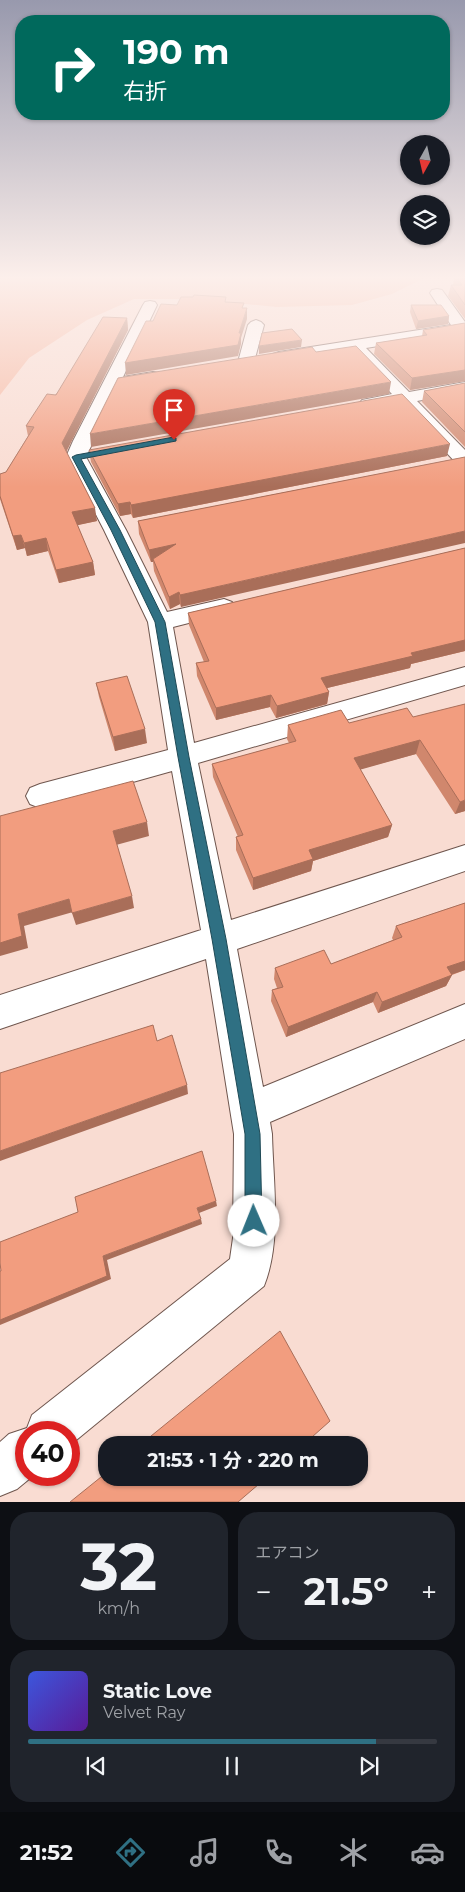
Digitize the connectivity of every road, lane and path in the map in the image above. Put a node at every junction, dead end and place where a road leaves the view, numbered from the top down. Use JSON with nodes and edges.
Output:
{"nodes":[{"id":1,"x":130,"y":346,"type":"edge"},
{"id":2,"x":246,"y":346,"type":"edge"},
{"id":3,"x":348,"y":346,"type":"edge"},
{"id":4,"x":356,"y":346,"type":"edge"},
{"id":5,"x":169,"y":375,"type":"edge"},
{"id":6,"x":111,"y":384,"type":"junction"},
{"id":7,"x":465,"y":387,"type":"edge"},
{"id":8,"x":407,"y":397,"type":"junction"},
{"id":9,"x":348,"y":408,"type":"edge"},
{"id":10,"x":460,"y":461,"type":"edge"},
{"id":11,"x":246,"y":602,"type":"edge"},
{"id":12,"x":160,"y":622,"type":"junction"},
{"id":13,"x":465,"y":676,"type":"edge"},
{"id":14,"x":184,"y":757,"type":"junction"},
{"id":15,"x":40,"y":796,"type":"dead end"},
{"id":16,"x":465,"y":858,"type":"edge"},
{"id":17,"x":219,"y":939,"type":"junction"},
{"id":18,"x":0,"y":1012,"type":"edge"},
{"id":19,"x":465,"y":1022,"type":"edge"},
{"id":20,"x":248,"y":1112,"type":"junction"},
{"id":21,"x":62,"y":1421,"type":"edge"},
{"id":22,"x":15,"y":1459,"type":"edge"},
{"id":23,"x":0,"y":1472,"type":"edge"}],
"edges":[{"from":1,"to":6,"type":"street"},
{"from":2,"to":3,"type":"street"},
{"from":4,"to":8,"type":"street"},
{"from":5,"to":6,"type":"street"},
{"from":6,"to":12,"type":"street"},
{"from":7,"to":8,"type":"street"},
{"from":8,"to":9,"type":"street"},
{"from":8,"to":10,"type":"street"},
{"from":11,"to":12,"type":"street"},
{"from":12,"to":14,"type":"street"},
{"from":13,"to":14,"type":"street"},
{"from":14,"to":15,"type":"street"},
{"from":14,"to":17,"type":"street"},
{"from":16,"to":17,"type":"street"},
{"from":17,"to":18,"type":"street"},
{"from":17,"to":20,"type":"street"},
{"from":19,"to":20,"type":"street"},
{"from":20,"to":21,"type":"street"},
{"from":22,"to":23,"type":"street"}]}
